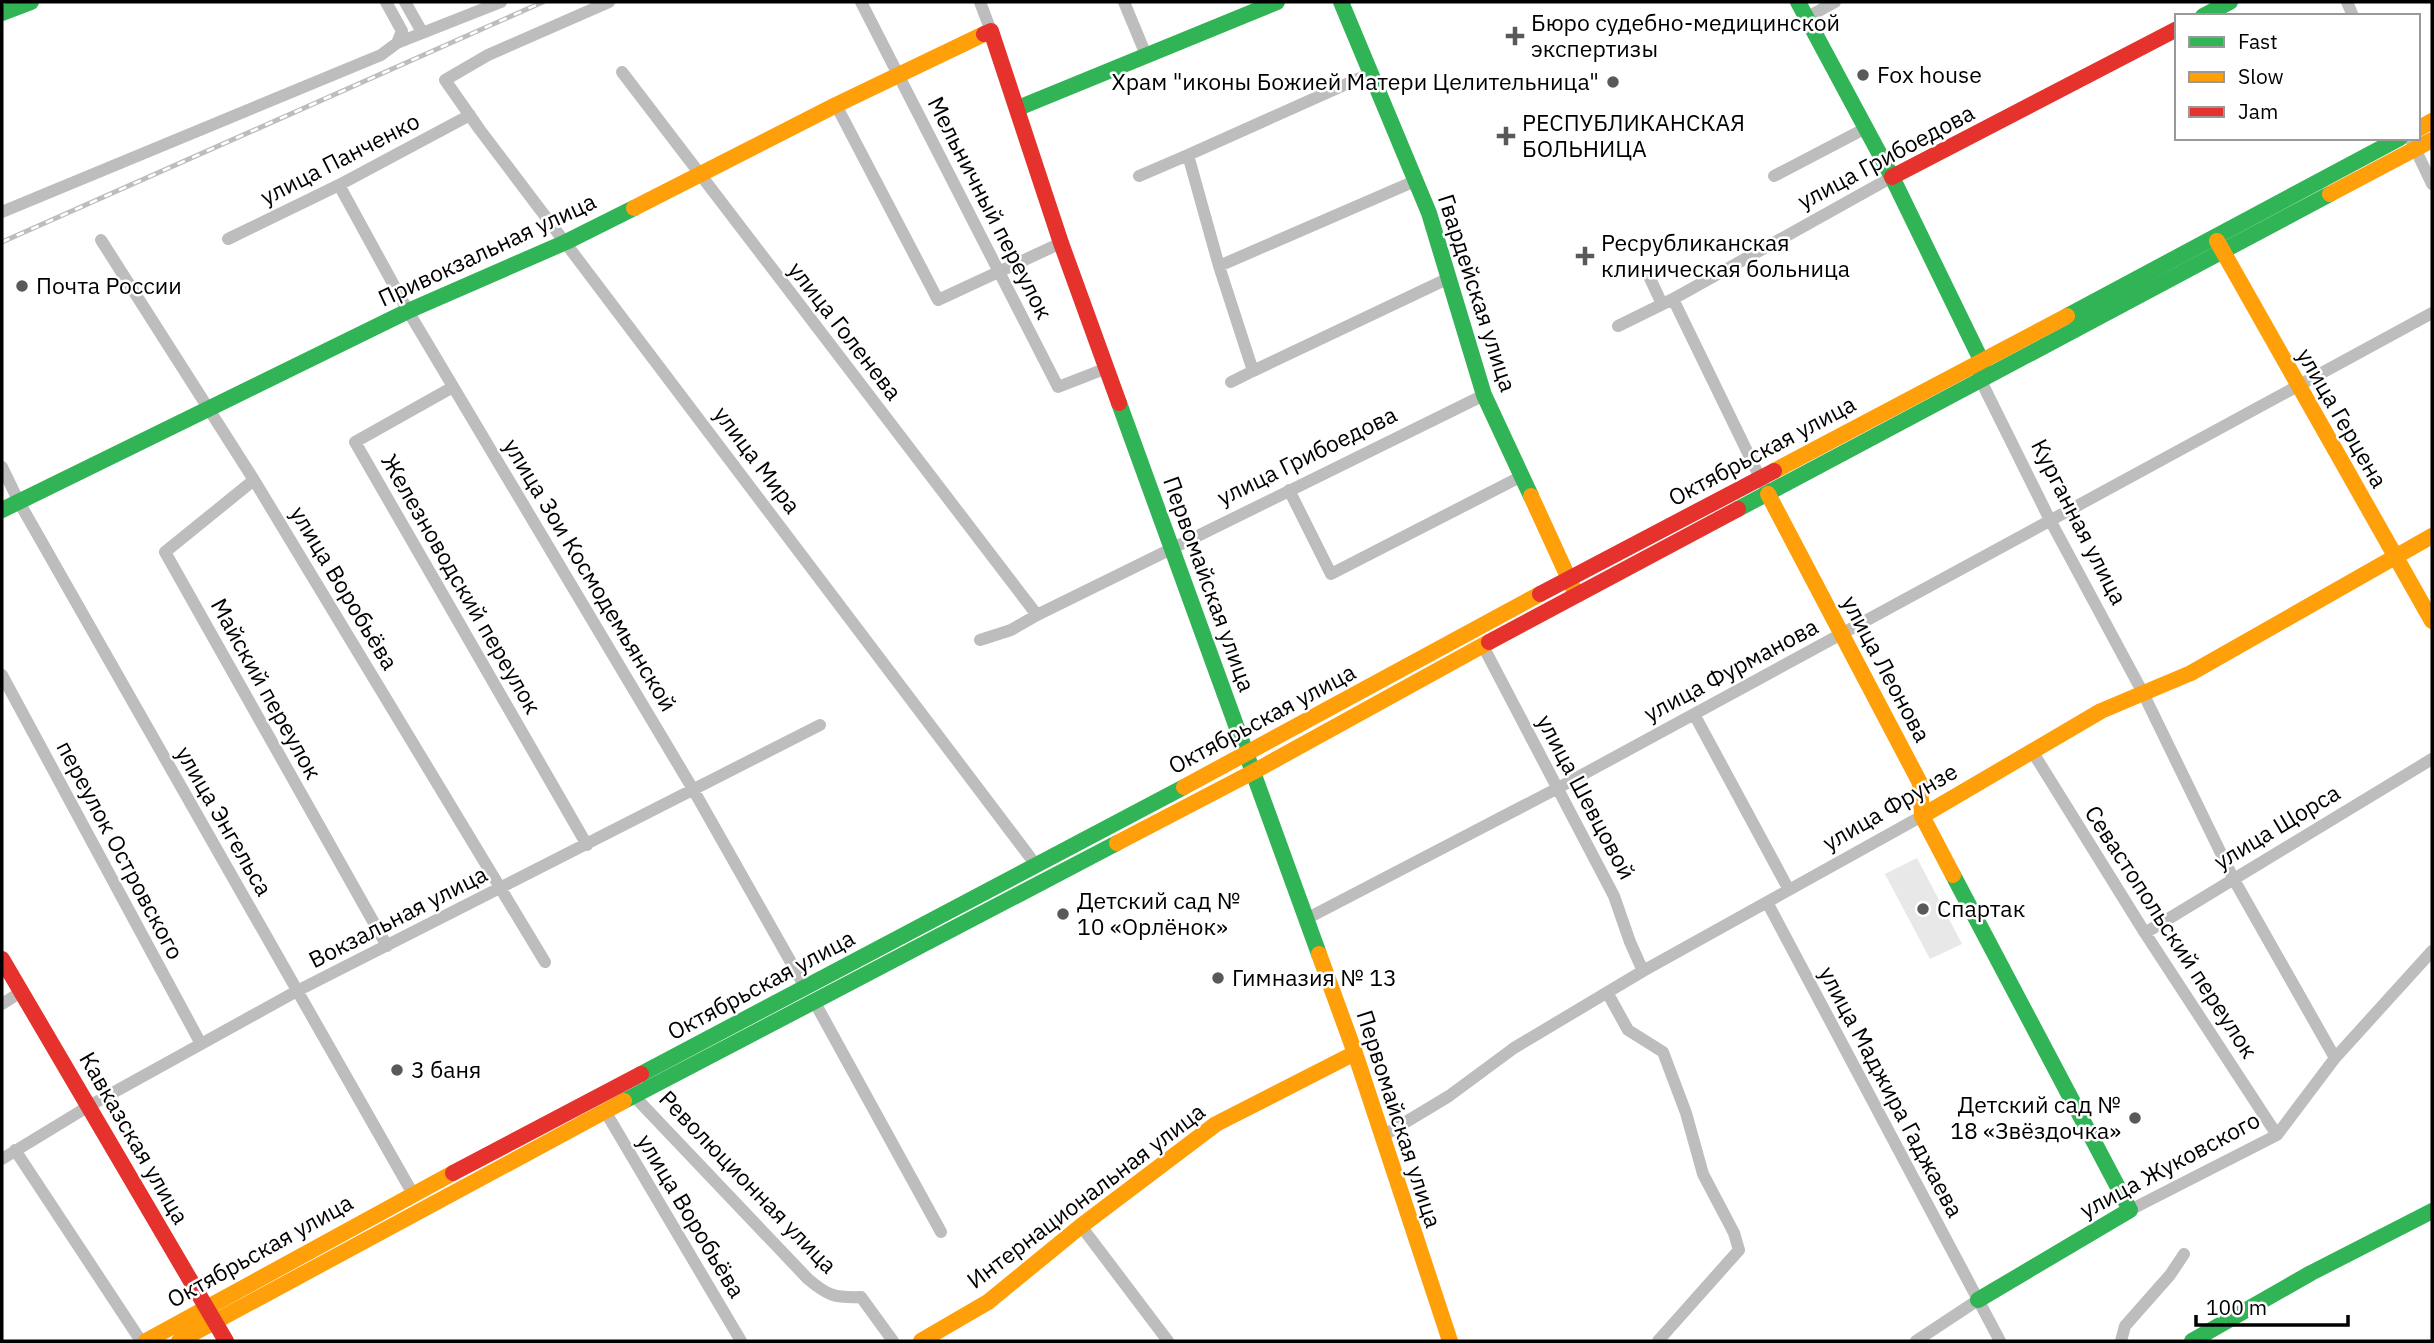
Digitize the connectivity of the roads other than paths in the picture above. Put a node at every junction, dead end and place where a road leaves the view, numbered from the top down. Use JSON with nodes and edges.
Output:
{"nodes":[{"id":1,"x":31,"y":2,"type":"edge"},
{"id":2,"x":386,"y":2,"type":"edge"},
{"id":3,"x":405,"y":2,"type":"edge"},
{"id":4,"x":501,"y":2,"type":"edge"},
{"id":5,"x":609,"y":2,"type":"edge"},
{"id":6,"x":861,"y":2,"type":"edge"},
{"id":7,"x":982,"y":2,"type":"edge"},
{"id":8,"x":1124,"y":2,"type":"edge"},
{"id":9,"x":1277,"y":2,"type":"edge"},
{"id":10,"x":1341,"y":2,"type":"edge"},
{"id":11,"x":1798,"y":2,"type":"edge"},
{"id":12,"x":1835,"y":2,"type":"edge"},
{"id":13,"x":2230,"y":2,"type":"edge"},
{"id":14,"x":2,"y":13,"type":"edge"},
{"id":15,"x":2207,"y":14,"type":"edge"},
{"id":16,"x":1806,"y":18,"type":"junction"},
{"id":17,"x":991,"y":30,"type":"junction"},
{"id":18,"x":2175,"y":31,"type":"edge"},
{"id":19,"x":422,"y":32,"type":"junction"},
{"id":20,"x":397,"y":43,"type":"junction"},
{"id":21,"x":1146,"y":55,"type":"junction"},
{"id":22,"x":622,"y":72,"type":"dead end"},
{"id":23,"x":1371,"y":73,"type":"junction"},
{"id":24,"x":898,"y":74,"type":"junction"},
{"id":25,"x":836,"y":106,"type":"junction"},
{"id":26,"x":1018,"y":108,"type":"junction"},
{"id":27,"x":470,"y":115,"type":"junction"},
{"id":28,"x":1866,"y":128,"type":"junction"},
{"id":29,"x":2397,"y":140,"type":"edge"},
{"id":30,"x":2432,"y":140,"type":"edge"},
{"id":31,"x":2413,"y":144,"type":"edge"},
{"id":32,"x":1188,"y":155,"type":"junction"},
{"id":33,"x":699,"y":175,"type":"junction"},
{"id":34,"x":1139,"y":176,"type":"dead end"},
{"id":35,"x":1774,"y":176,"type":"dead end"},
{"id":36,"x":1892,"y":177,"type":"junction"},
{"id":37,"x":1415,"y":181,"type":"junction"},
{"id":38,"x":2432,"y":184,"type":"edge"},
{"id":39,"x":339,"y":185,"type":"junction"},
{"id":40,"x":2,"y":212,"type":"edge"},
{"id":41,"x":228,"y":239,"type":"dead end"},
{"id":42,"x":101,"y":240,"type":"dead end"},
{"id":43,"x":566,"y":242,"type":"junction"},
{"id":44,"x":1061,"y":243,"type":"junction"},
{"id":45,"x":2219,"y":244,"type":"junction"},
{"id":46,"x":1219,"y":266,"type":"junction"},
{"id":47,"x":999,"y":272,"type":"junction"},
{"id":48,"x":1648,"y":274,"type":"dead end"},
{"id":49,"x":1449,"y":278,"type":"junction"},
{"id":50,"x":1667,"y":301,"type":"junction"},
{"id":51,"x":408,"y":311,"type":"junction"},
{"id":52,"x":2432,"y":313,"type":"edge"},
{"id":53,"x":1618,"y":326,"type":"dead end"},
{"id":54,"x":1982,"y":362,"type":"junction"},
{"id":55,"x":1107,"y":368,"type":"junction"},
{"id":56,"x":1253,"y":371,"type":"junction"},
{"id":57,"x":1981,"y":381,"type":"junction"},
{"id":58,"x":1231,"y":382,"type":"dead end"},
{"id":59,"x":2297,"y":385,"type":"junction"},
{"id":60,"x":453,"y":387,"type":"junction"},
{"id":61,"x":1484,"y":395,"type":"junction"},
{"id":62,"x":209,"y":409,"type":"junction"},
{"id":63,"x":2,"y":467,"type":"edge"},
{"id":64,"x":1522,"y":476,"type":"junction"},
{"id":65,"x":1759,"y":477,"type":"junction"},
{"id":66,"x":254,"y":480,"type":"junction"},
{"id":67,"x":1289,"y":490,"type":"junction"},
{"id":68,"x":1768,"y":494,"type":"junction"},
{"id":69,"x":19,"y":502,"type":"junction"},
{"id":70,"x":2,"y":510,"type":"edge"},
{"id":71,"x":2050,"y":520,"type":"junction"},
{"id":72,"x":2432,"y":536,"type":"edge"},
{"id":73,"x":1172,"y":549,"type":"junction"},
{"id":74,"x":2395,"y":557,"type":"junction"},
{"id":75,"x":1568,"y":579,"type":"junction"},
{"id":76,"x":1576,"y":595,"type":"junction"},
{"id":77,"x":1037,"y":615,"type":"junction"},
{"id":78,"x":2432,"y":621,"type":"edge"},
{"id":79,"x":1841,"y":635,"type":"junction"},
{"id":80,"x":980,"y":640,"type":"dead end"},
{"id":81,"x":1483,"y":646,"type":"junction"},
{"id":82,"x":2,"y":675,"type":"edge"},
{"id":83,"x":2143,"y":693,"type":"junction"},
{"id":84,"x":1694,"y":714,"type":"junction"},
{"id":85,"x":820,"y":725,"type":"dead end"},
{"id":86,"x":2032,"y":751,"type":"junction"},
{"id":87,"x":1247,"y":754,"type":"junction"},
{"id":88,"x":2432,"y":759,"type":"edge"},
{"id":89,"x":1253,"y":772,"type":"junction"},
{"id":90,"x":1558,"y":788,"type":"junction"},
{"id":91,"x":694,"y":791,"type":"junction"},
{"id":92,"x":1922,"y":816,"type":"junction"},
{"id":93,"x":587,"y":845,"type":"junction"},
{"id":94,"x":1036,"y":865,"type":"junction"},
{"id":95,"x":2233,"y":878,"type":"junction"},
{"id":96,"x":501,"y":888,"type":"junction"},
{"id":97,"x":1789,"y":890,"type":"junction"},
{"id":98,"x":1767,"y":902,"type":"junction"},
{"id":99,"x":1306,"y":919,"type":"junction"},
{"id":100,"x":2145,"y":933,"type":"junction"},
{"id":101,"x":387,"y":946,"type":"junction"},
{"id":102,"x":2432,"y":951,"type":"edge"},
{"id":103,"x":2,"y":959,"type":"edge"},
{"id":104,"x":545,"y":962,"type":"dead end"},
{"id":105,"x":1643,"y":971,"type":"junction"},
{"id":106,"x":297,"y":991,"type":"junction"},
{"id":107,"x":21,"y":992,"type":"junction"},
{"id":108,"x":810,"y":994,"type":"junction"},
{"id":109,"x":1608,"y":994,"type":"junction"},
{"id":110,"x":2,"y":1003,"type":"edge"},
{"id":111,"x":201,"y":1044,"type":"junction"},
{"id":112,"x":1355,"y":1053,"type":"junction"},
{"id":113,"x":2335,"y":1058,"type":"junction"},
{"id":114,"x":635,"y":1096,"type":"junction"},
{"id":115,"x":89,"y":1106,"type":"junction"},
{"id":116,"x":605,"y":1111,"type":"junction"},
{"id":117,"x":2277,"y":1135,"type":"junction"},
{"id":118,"x":1381,"y":1137,"type":"junction"},
{"id":119,"x":15,"y":1150,"type":"junction"},
{"id":120,"x":2,"y":1159,"type":"edge"},
{"id":121,"x":413,"y":1194,"type":"junction"},
{"id":122,"x":2130,"y":1210,"type":"junction"},
{"id":123,"x":2432,"y":1211,"type":"edge"},
{"id":124,"x":1081,"y":1226,"type":"junction"},
{"id":125,"x":942,"y":1232,"type":"dead end"},
{"id":126,"x":2185,"y":1254,"type":"dead end"},
{"id":127,"x":1978,"y":1300,"type":"junction"},
{"id":128,"x":205,"y":1307,"type":"junction"},
{"id":129,"x":214,"y":1321,"type":"junction"},
{"id":130,"x":143,"y":1341,"type":"edge"},
{"id":131,"x":179,"y":1341,"type":"edge"},
{"id":132,"x":226,"y":1341,"type":"edge"},
{"id":133,"x":741,"y":1341,"type":"edge"},
{"id":134,"x":893,"y":1341,"type":"edge"},
{"id":135,"x":921,"y":1341,"type":"edge"},
{"id":136,"x":1168,"y":1341,"type":"edge"},
{"id":137,"x":1450,"y":1341,"type":"edge"},
{"id":138,"x":1658,"y":1341,"type":"edge"},
{"id":139,"x":1916,"y":1341,"type":"edge"},
{"id":140,"x":2000,"y":1341,"type":"edge"},
{"id":141,"x":2121,"y":1341,"type":"edge"},
{"id":142,"x":2192,"y":1341,"type":"edge"}],
"edges":[{"from":1,"to":14,"type":"street"},
{"from":2,"to":20,"type":"street"},
{"from":3,"to":19,"type":"street"},
{"from":4,"to":19,"type":"street"},
{"from":5,"to":27,"type":"street","name":"улица Мира"},
{"from":6,"to":24,"type":"street","name":"Мельничный переулок"},
{"from":7,"to":17,"type":"street","name":"Первомайская улица"},
{"from":8,"to":21,"type":"street"},
{"from":9,"to":21,"type":"street"},
{"from":10,"to":23,"type":"street","name":"Гвардейская улица"},
{"from":11,"to":16,"type":"street","name":"Курганная улица"},
{"from":12,"to":16,"type":"street"},
{"from":13,"to":15,"type":"street"},
{"from":16,"to":28,"type":"street","name":"Курганная улица"},
{"from":17,"to":24,"type":"street","name":"Привокзальная улица"},
{"from":17,"to":26,"type":"street","name":"Первомайская улица"},
{"from":18,"to":36,"type":"street","name":"улица Грибоедова"},
{"from":19,"to":20,"type":"street"},
{"from":20,"to":40,"type":"street"},
{"from":21,"to":26,"type":"street"},
{"from":22,"to":33,"type":"street","name":"улица Голенева"},
{"from":23,"to":32,"type":"street"},
{"from":23,"to":37,"type":"street","name":"Гвардейская улица"},
{"from":24,"to":25,"type":"street","name":"Привокзальная улица"},
{"from":24,"to":47,"type":"street","name":"Мельничный переулок"},
{"from":25,"to":33,"type":"street","name":"Привокзальная улица"},
{"from":25,"to":47,"type":"street"},
{"from":26,"to":44,"type":"street","name":"Первомайская улица"},
{"from":27,"to":39,"type":"street","name":"улица Панченко"},
{"from":27,"to":43,"type":"street","name":"улица Мира"},
{"from":28,"to":35,"type":"street"},
{"from":28,"to":36,"type":"street","name":"Курганная улица"},
{"from":29,"to":45,"type":"street","name":"Октябрьская улица"},
{"from":30,"to":31,"type":"street","name":"Октябрьская улица"},
{"from":31,"to":38,"type":"street"},
{"from":31,"to":45,"type":"street","name":"Октябрьская улица"},
{"from":32,"to":34,"type":"street"},
{"from":32,"to":46,"type":"street"},
{"from":33,"to":43,"type":"street","name":"Привокзальная улица"},
{"from":33,"to":77,"type":"street","name":"улица Голенева"},
{"from":36,"to":50,"type":"street","name":"улица Грибоедова"},
{"from":36,"to":54,"type":"street","name":"Курганная улица"},
{"from":37,"to":46,"type":"street"},
{"from":37,"to":49,"type":"street","name":"Гвардейская улица"},
{"from":39,"to":41,"type":"street","name":"улица Панченко"},
{"from":39,"to":51,"type":"street","name":"улица Зои Космодемьянской"},
{"from":42,"to":62,"type":"street","name":"улица Воробьёва"},
{"from":43,"to":51,"type":"street","name":"Привокзальная улица"},
{"from":43,"to":94,"type":"street","name":"улица Мира"},
{"from":44,"to":47,"type":"street"},
{"from":44,"to":55,"type":"street","name":"Первомайская улица"},
{"from":45,"to":54,"type":"street","name":"Октябрьская улица"},
{"from":45,"to":57,"type":"street","name":"Октябрьская улица"},
{"from":45,"to":59,"type":"street","name":"улица Герцена"},
{"from":46,"to":56,"type":"street"},
{"from":47,"to":55,"type":"street","name":"Мельничный переулок"},
{"from":48,"to":50,"type":"street","name":"улица Леонова"},
{"from":49,"to":56,"type":"street"},
{"from":49,"to":61,"type":"street","name":"Гвардейская улица"},
{"from":50,"to":53,"type":"street","name":"улица Грибоедова"},
{"from":50,"to":65,"type":"street","name":"улица Леонова"},
{"from":51,"to":60,"type":"street","name":"улица Зои Космодемьянской"},
{"from":51,"to":62,"type":"street","name":"Привокзальная улица"},
{"from":52,"to":59,"type":"street","name":"улица Фурманова"},
{"from":54,"to":57,"type":"street","name":"Курганная улица"},
{"from":54,"to":65,"type":"street","name":"Октябрьская улица"},
{"from":55,"to":73,"type":"street","name":"Первомайская улица"},
{"from":56,"to":58,"type":"street"},
{"from":57,"to":68,"type":"street","name":"Октябрьская улица"},
{"from":57,"to":71,"type":"street","name":"Курганная улица"},
{"from":59,"to":71,"type":"street","name":"улица Фурманова"},
{"from":59,"to":74,"type":"street","name":"улица Герцена"},
{"from":60,"to":91,"type":"street","name":"улица Зои Космодемьянской"},
{"from":60,"to":93,"type":"street","name":"Железноводский переулок"},
{"from":61,"to":64,"type":"street","name":"Гвардейская улица"},
{"from":61,"to":67,"type":"street","name":"улица Грибоедова"},
{"from":62,"to":66,"type":"street","name":"улица Воробьёва"},
{"from":62,"to":69,"type":"street","name":"Привокзальная улица"},
{"from":63,"to":69,"type":"street","name":"улица Энгельса"},
{"from":64,"to":67,"type":"street"},
{"from":64,"to":75,"type":"street","name":"Гвардейская улица"},
{"from":65,"to":68,"type":"street","name":"улица Леонова"},
{"from":65,"to":75,"type":"street","name":"Октябрьская улица"},
{"from":66,"to":96,"type":"street","name":"улица Воробьёва"},
{"from":66,"to":101,"type":"street","name":"Майский переулок"},
{"from":67,"to":73,"type":"street","name":"улица Грибоедова"},
{"from":68,"to":76,"type":"street","name":"Октябрьская улица"},
{"from":68,"to":79,"type":"street","name":"улица Леонова"},
{"from":69,"to":70,"type":"street","name":"Привокзальная улица"},
{"from":69,"to":106,"type":"street","name":"улица Энгельса"},
{"from":71,"to":79,"type":"street","name":"улица Фурманова"},
{"from":71,"to":83,"type":"street","name":"Курганная улица"},
{"from":72,"to":74,"type":"street","name":"улица Фрунзе"},
{"from":73,"to":77,"type":"street","name":"улица Грибоедова"},
{"from":73,"to":87,"type":"street","name":"Первомайская улица"},
{"from":74,"to":78,"type":"street","name":"улица Герцена"},
{"from":74,"to":83,"type":"street","name":"улица Фрунзе"},
{"from":75,"to":76,"type":"street","name":"Гвардейская улица"},
{"from":75,"to":87,"type":"street","name":"Октябрьская улица"},
{"from":76,"to":81,"type":"street","name":"Октябрьская улица"},
{"from":77,"to":80,"type":"street","name":"улица Грибоедова"},
{"from":79,"to":84,"type":"street","name":"улица Фурманова"},
{"from":79,"to":92,"type":"street","name":"улица Леонова"},
{"from":81,"to":89,"type":"street","name":"Октябрьская улица"},
{"from":81,"to":90,"type":"street","name":"улица Шевцовой"},
{"from":82,"to":111,"type":"street","name":"переулок Островского"},
{"from":83,"to":86,"type":"street","name":"улица Фрунзе"},
{"from":83,"to":95,"type":"street","name":"Курганная улица"},
{"from":84,"to":90,"type":"street","name":"улица Фурманова"},
{"from":84,"to":97,"type":"street"},
{"from":85,"to":91,"type":"street","name":"Вокзальная улица"},
{"from":86,"to":92,"type":"street","name":"улица Фрунзе"},
{"from":86,"to":100,"type":"street","name":"Севастопольский переулок"},
{"from":87,"to":89,"type":"street","name":"Первомайская улица"},
{"from":87,"to":94,"type":"street","name":"Октябрьская улица"},
{"from":88,"to":95,"type":"street","name":"улица Щорса"},
{"from":89,"to":99,"type":"street","name":"Первомайская улица"},
{"from":89,"to":108,"type":"street","name":"Октябрьская улица"},
{"from":90,"to":99,"type":"street","name":"улица Фурманова"},
{"from":90,"to":105,"type":"street","name":"улица Шевцовой"},
{"from":91,"to":93,"type":"street","name":"Вокзальная улица"},
{"from":91,"to":108,"type":"street","name":"улица Зои Космодемьянской"},
{"from":92,"to":97,"type":"street","name":"улица Фрунзе"},
{"from":92,"to":122,"type":"street","name":"улица Леонова"},
{"from":93,"to":96,"type":"street","name":"Вокзальная улица"},
{"from":94,"to":108,"type":"street","name":"Октябрьская улица"},
{"from":95,"to":100,"type":"street","name":"улица Щорса"},
{"from":95,"to":113,"type":"street","name":"Курганная улица"},
{"from":96,"to":101,"type":"street","name":"Вокзальная улица"},
{"from":96,"to":104,"type":"street","name":"улица Воробьёва"},
{"from":97,"to":98,"type":"street","name":"улица Фрунзе"},
{"from":98,"to":105,"type":"street","name":"улица Фрунзе"},
{"from":98,"to":127,"type":"street","name":"улица Маджира Гаджаева"},
{"from":99,"to":112,"type":"street","name":"Первомайская улица"},
{"from":100,"to":117,"type":"street","name":"Севастопольский переулок"},
{"from":101,"to":106,"type":"street","name":"Вокзальная улица"},
{"from":102,"to":113,"type":"street","name":"улица Жуковского"},
{"from":103,"to":107,"type":"street","name":"Кавказская улица"},
{"from":105,"to":109,"type":"street","name":"улица Фрунзе"},
{"from":106,"to":111,"type":"street","name":"Вокзальная улица"},
{"from":106,"to":121,"type":"street","name":"улица Энгельса"},
{"from":107,"to":110,"type":"street"},
{"from":107,"to":115,"type":"street","name":"Кавказская улица"},
{"from":108,"to":114,"type":"street","name":"Октябрьская улица"},
{"from":108,"to":121,"type":"street","name":"Октябрьская улица"},
{"from":108,"to":125,"type":"street","name":"улица Зои Космодемьянской"},
{"from":109,"to":118,"type":"street","name":"улица Фрунзе"},
{"from":109,"to":138,"type":"street"},
{"from":111,"to":115,"type":"street","name":"Вокзальная улица"},
{"from":112,"to":118,"type":"street","name":"Первомайская улица"},
{"from":112,"to":124,"type":"street","name":"Интернациональная улица"},
{"from":113,"to":117,"type":"street","name":"улица Жуковского"},
{"from":114,"to":116,"type":"street","name":"Октябрьская улица"},
{"from":114,"to":134,"type":"street","name":"Революционная улица"},
{"from":115,"to":119,"type":"street","name":"Вокзальная улица"},
{"from":115,"to":128,"type":"street","name":"Кавказская улица"},
{"from":116,"to":129,"type":"street","name":"Октябрьская улица"},
{"from":116,"to":133,"type":"street","name":"улица Воробьёва"},
{"from":117,"to":122,"type":"street","name":"улица Жуковского"},
{"from":118,"to":137,"type":"street","name":"Первомайская улица"},
{"from":119,"to":120,"type":"street","name":"Вокзальная улица"},
{"from":119,"to":130,"type":"street"},
{"from":121,"to":128,"type":"street","name":"Октябрьская улица"},
{"from":122,"to":127,"type":"street","name":"улица Жуковского"},
{"from":123,"to":142,"type":"street"},
{"from":124,"to":135,"type":"street","name":"Интернациональная улица"},
{"from":124,"to":136,"type":"street"},
{"from":126,"to":141,"type":"street"},
{"from":127,"to":139,"type":"street","name":"улица Жуковского"},
{"from":127,"to":140,"type":"street","name":"улица Маджира Гаджаева"},
{"from":128,"to":129,"type":"street","name":"Кавказская улица"},
{"from":128,"to":130,"type":"street","name":"Октябрьская улица"},
{"from":129,"to":131,"type":"street","name":"Октябрьская улица"},
{"from":129,"to":132,"type":"street","name":"Кавказская улица"}]}
